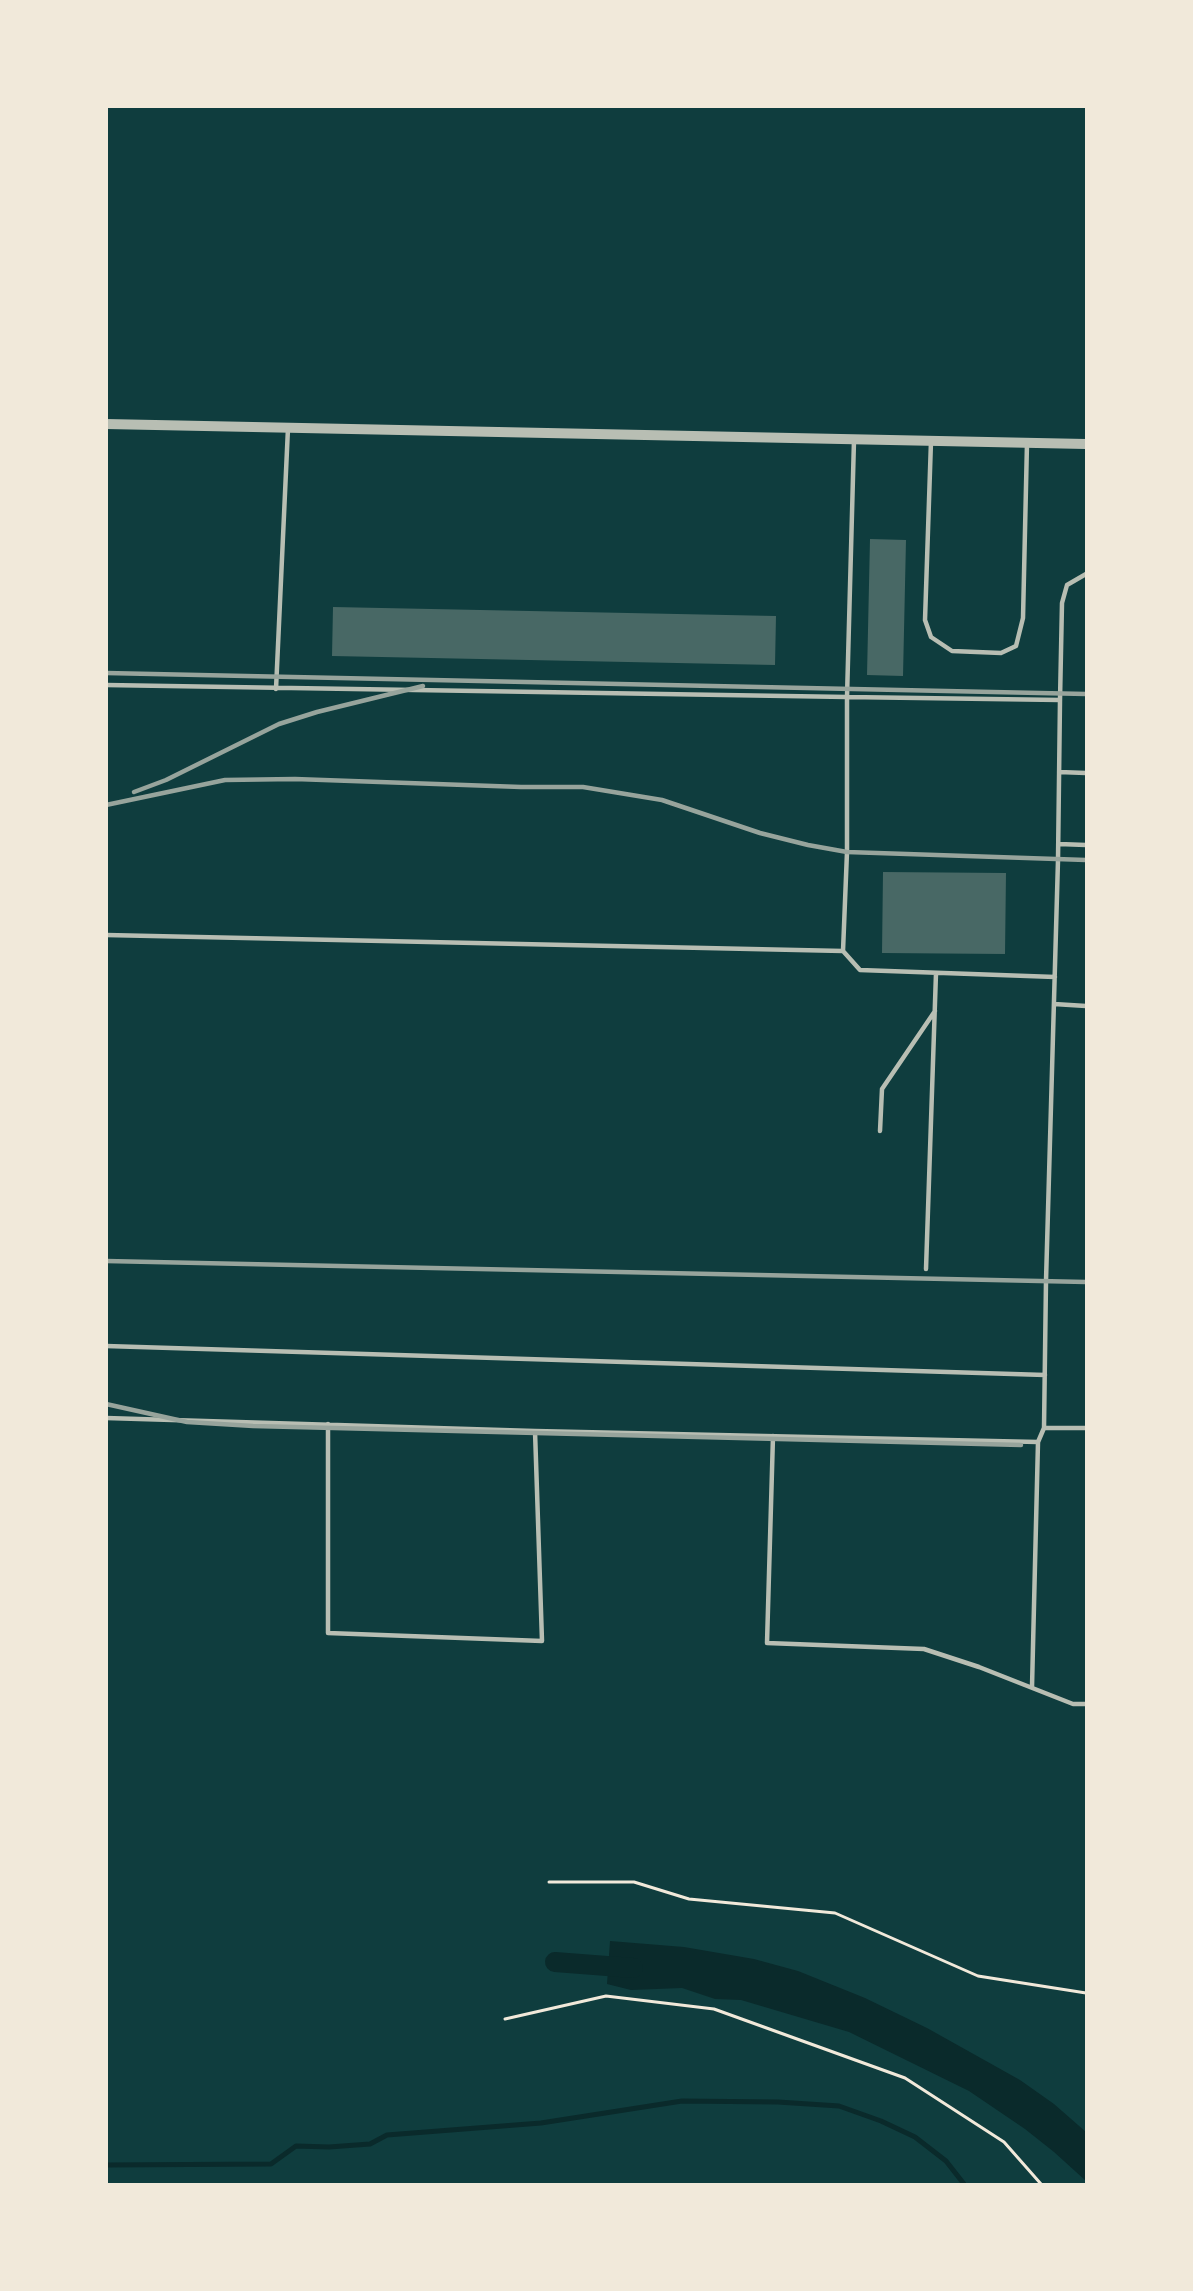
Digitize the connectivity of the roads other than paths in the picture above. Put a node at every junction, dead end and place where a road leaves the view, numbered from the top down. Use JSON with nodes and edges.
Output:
{"nodes":[{"id":1,"x":106,"y":424,"type":"edge"},
{"id":2,"x":288,"y":428,"type":"junction"},
{"id":3,"x":854,"y":440,"type":"junction"},
{"id":4,"x":931,"y":441,"type":"junction"},
{"id":5,"x":1028,"y":443,"type":"junction"},
{"id":6,"x":1086,"y":444,"type":"edge"},
{"id":7,"x":1086,"y":574,"type":"edge"},
{"id":8,"x":106,"y":685,"type":"edge"},
{"id":9,"x":276,"y":689,"type":"junction"},
{"id":10,"x":847,"y":697,"type":"junction"},
{"id":11,"x":1060,"y":700,"type":"junction"},
{"id":12,"x":1059,"y":772,"type":"junction"},
{"id":13,"x":1086,"y":773,"type":"edge"},
{"id":14,"x":1059,"y":844,"type":"junction"},
{"id":15,"x":1086,"y":845,"type":"edge"},
{"id":16,"x":106,"y":935,"type":"edge"},
{"id":17,"x":843,"y":951,"type":"junction"},
{"id":18,"x":936,"y":973,"type":"junction"},
{"id":19,"x":1055,"y":977,"type":"junction"},
{"id":20,"x":1054,"y":1004,"type":"junction"},
{"id":21,"x":1086,"y":1006,"type":"edge"},
{"id":22,"x":935,"y":1011,"type":"junction"},
{"id":23,"x":880,"y":1131,"type":"dead end"},
{"id":24,"x":926,"y":1269,"type":"dead end"},
{"id":25,"x":106,"y":1346,"type":"edge"},
{"id":26,"x":1045,"y":1375,"type":"junction"},
{"id":27,"x":106,"y":1418,"type":"edge"},
{"id":28,"x":328,"y":1424,"type":"junction"},
{"id":29,"x":1044,"y":1428,"type":"junction"},
{"id":30,"x":1086,"y":1428,"type":"edge"},
{"id":31,"x":536,"y":1431,"type":"junction"},
{"id":32,"x":773,"y":1436,"type":"junction"},
{"id":33,"x":1038,"y":1442,"type":"junction"},
{"id":34,"x":1032,"y":1687,"type":"junction"},
{"id":35,"x":1086,"y":1704,"type":"edge"}],
"edges":[{"from":1,"to":2,"type":"street"},
{"from":2,"to":3,"type":"street"},
{"from":2,"to":9,"type":"lane"},
{"from":3,"to":4,"type":"street"},
{"from":3,"to":10,"type":"lane"},
{"from":4,"to":5,"type":"street"},
{"from":4,"to":5,"type":"lane"},
{"from":5,"to":6,"type":"street"},
{"from":7,"to":11,"type":"lane"},
{"from":8,"to":9,"type":"lane"},
{"from":9,"to":10,"type":"lane"},
{"from":10,"to":11,"type":"lane"},
{"from":10,"to":17,"type":"lane"},
{"from":11,"to":12,"type":"lane"},
{"from":12,"to":13,"type":"lane"},
{"from":12,"to":14,"type":"lane"},
{"from":14,"to":15,"type":"lane"},
{"from":14,"to":19,"type":"lane"},
{"from":16,"to":17,"type":"lane"},
{"from":17,"to":18,"type":"lane"},
{"from":18,"to":19,"type":"lane"},
{"from":18,"to":22,"type":"lane"},
{"from":19,"to":20,"type":"lane"},
{"from":20,"to":21,"type":"lane"},
{"from":20,"to":26,"type":"lane"},
{"from":22,"to":23,"type":"lane"},
{"from":22,"to":24,"type":"lane"},
{"from":25,"to":26,"type":"lane"},
{"from":26,"to":29,"type":"lane"},
{"from":27,"to":28,"type":"lane"},
{"from":28,"to":31,"type":"lane"},
{"from":28,"to":31,"type":"lane"},
{"from":29,"to":30,"type":"lane"},
{"from":29,"to":33,"type":"lane"},
{"from":31,"to":32,"type":"lane"},
{"from":32,"to":33,"type":"lane"},
{"from":32,"to":34,"type":"lane"},
{"from":33,"to":34,"type":"lane"},
{"from":34,"to":35,"type":"lane"}]}
